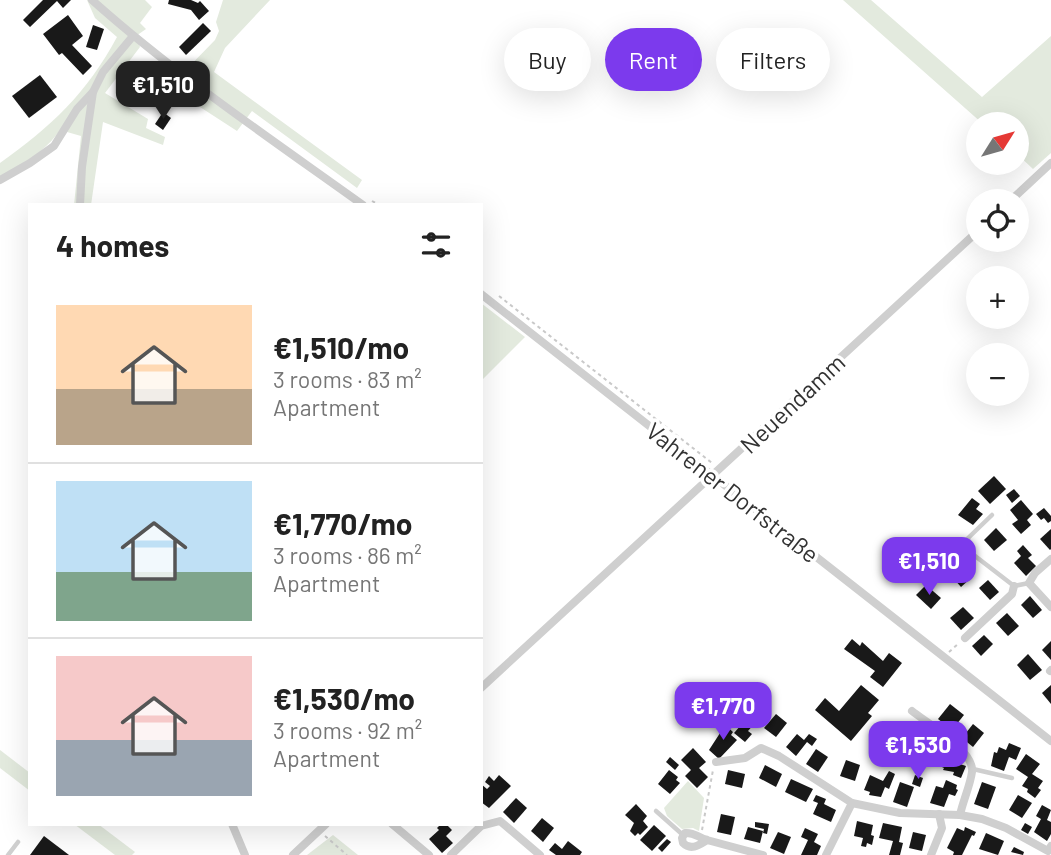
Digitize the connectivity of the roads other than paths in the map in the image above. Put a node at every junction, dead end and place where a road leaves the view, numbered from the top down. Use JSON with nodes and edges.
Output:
{"nodes":[{"id":1,"x":92,"y":0,"type":"edge"},
{"id":2,"x":132,"y":36,"type":"junction"},
{"id":3,"x":93,"y":92,"type":"junction"},
{"id":4,"x":1051,"y":163,"type":"edge"},
{"id":5,"x":0,"y":180,"type":"edge"},
{"id":6,"x":1023,"y":189,"type":"edge"},
{"id":7,"x":80,"y":203,"type":"edge"},
{"id":8,"x":360,"y":203,"type":"edge"},
{"id":9,"x":966,"y":241,"type":"edge"},
{"id":10,"x":483,"y":296,"type":"edge"},
{"id":11,"x":716,"y":472,"type":"junction"},
{"id":12,"x":992,"y":515,"type":"dead end"},
{"id":13,"x":966,"y":549,"type":"junction"},
{"id":14,"x":1051,"y":559,"type":"edge"},
{"id":15,"x":927,"y":575,"type":"dead end"},
{"id":16,"x":1029,"y":583,"type":"junction"},
{"id":17,"x":1014,"y":586,"type":"junction"},
{"id":18,"x":1051,"y":607,"type":"edge"},
{"id":19,"x":965,"y":638,"type":"road end"},
{"id":20,"x":483,"y":686,"type":"edge"},
{"id":21,"x":912,"y":711,"type":"dead end"},
{"id":22,"x":1051,"y":741,"type":"edge"},
{"id":23,"x":716,"y":762,"type":"road end"},
{"id":24,"x":972,"y":769,"type":"junction"},
{"id":25,"x":1012,"y":778,"type":"dead end"},
{"id":26,"x":852,"y":803,"type":"junction"},
{"id":27,"x":656,"y":811,"type":"dead end"},
{"id":28,"x":939,"y":814,"type":"junction"},
{"id":29,"x":960,"y":815,"type":"junction"},
{"id":30,"x":233,"y":826,"type":"edge"},
{"id":31,"x":324,"y":826,"type":"edge"},
{"id":32,"x":393,"y":826,"type":"edge"},
{"id":33,"x":683,"y":835,"type":"junction"},
{"id":34,"x":704,"y":838,"type":"junction"},
{"id":35,"x":18,"y":842,"type":"dead end"},
{"id":36,"x":1048,"y":851,"type":"edge"},
{"id":37,"x":8,"y":855,"type":"edge"},
{"id":38,"x":245,"y":855,"type":"edge"},
{"id":39,"x":293,"y":855,"type":"edge"},
{"id":40,"x":429,"y":855,"type":"edge"},
{"id":41,"x":451,"y":855,"type":"edge"},
{"id":42,"x":540,"y":855,"type":"edge"},
{"id":43,"x":763,"y":855,"type":"edge"},
{"id":44,"x":825,"y":855,"type":"edge"},
{"id":45,"x":931,"y":855,"type":"edge"}],
"edges":[{"from":1,"to":2,"type":"street"},
{"from":2,"to":3,"type":"street"},
{"from":2,"to":8,"type":"street"},
{"from":3,"to":5,"type":"street"},
{"from":3,"to":7,"type":"street"},
{"from":4,"to":6,"type":"street"},
{"from":9,"to":11,"type":"street","name":"Neuendamm"},
{"from":10,"to":11,"type":"street","name":"Vahrener Dorfstraße"},
{"from":11,"to":20,"type":"street","name":"Neuendamm"},
{"from":11,"to":22,"type":"street","name":"Vahrener Dorfstraße"},
{"from":12,"to":13,"type":"lane"},
{"from":13,"to":15,"type":"lane"},
{"from":13,"to":17,"type":"lane"},
{"from":14,"to":16,"type":"street"},
{"from":16,"to":17,"type":"lane"},
{"from":16,"to":18,"type":"street"},
{"from":17,"to":19,"type":"street"},
{"from":21,"to":24,"type":"street"},
{"from":23,"to":26,"type":"street"},
{"from":24,"to":25,"type":"lane"},
{"from":24,"to":29,"type":"street"},
{"from":26,"to":28,"type":"street"},
{"from":26,"to":44,"type":"street"},
{"from":27,"to":33,"type":"lane"},
{"from":28,"to":29,"type":"street"},
{"from":28,"to":45,"type":"street"},
{"from":29,"to":36,"type":"street"},
{"from":30,"to":38,"type":"street"},
{"from":31,"to":39,"type":"street"},
{"from":32,"to":40,"type":"street"},
{"from":33,"to":34,"type":"street"},
{"from":33,"to":34,"type":"street"},
{"from":34,"to":43,"type":"street"},
{"from":35,"to":37,"type":"lane"},
{"from":41,"to":42,"type":"street"}]}
